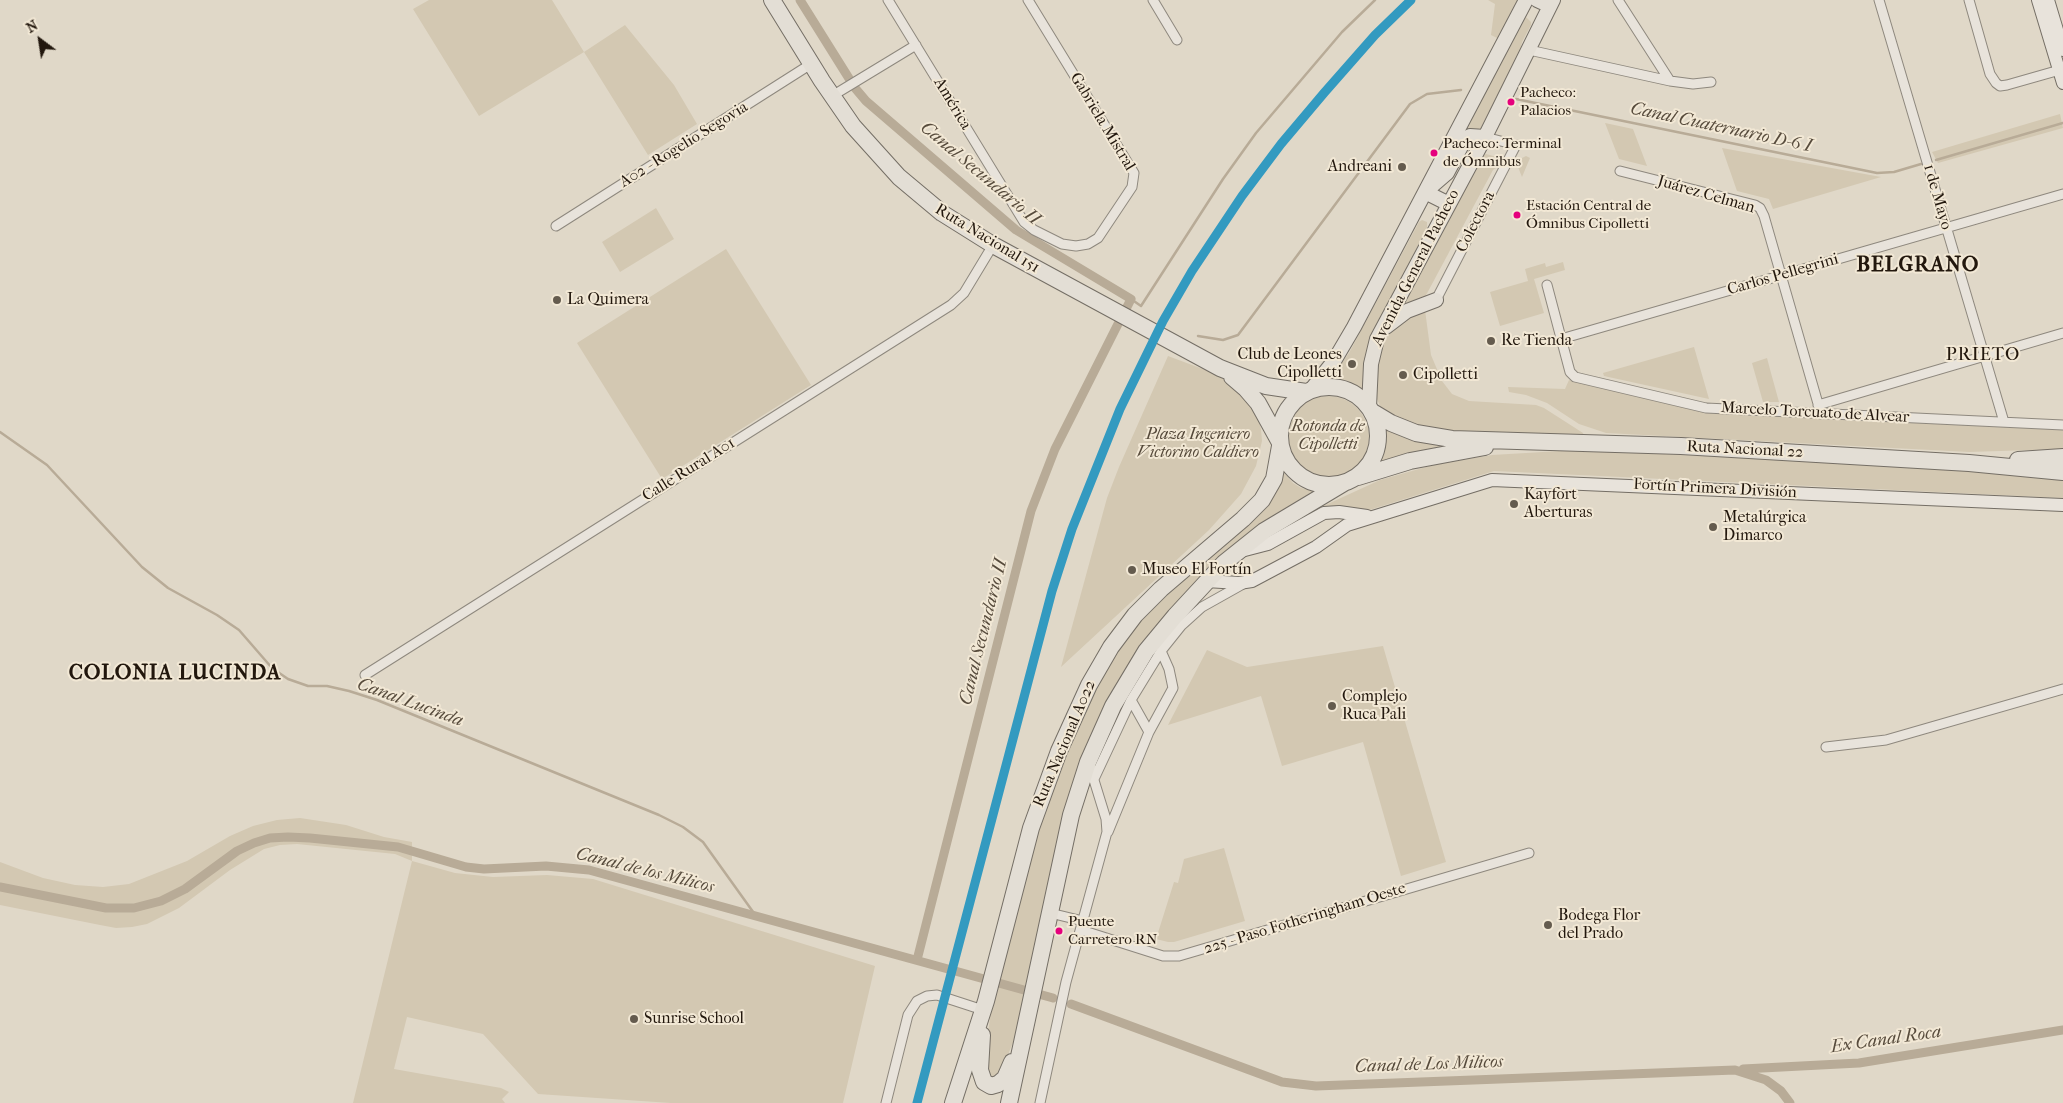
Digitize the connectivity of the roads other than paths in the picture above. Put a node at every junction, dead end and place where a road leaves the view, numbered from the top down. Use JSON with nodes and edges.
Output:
{"nodes":[{"id":1,"x":772,"y":0,"type":"edge"},
{"id":2,"x":888,"y":0,"type":"edge"},
{"id":3,"x":1028,"y":0,"type":"edge"},
{"id":4,"x":1153,"y":0,"type":"edge"},
{"id":5,"x":1526,"y":0,"type":"edge"},
{"id":6,"x":1537,"y":0,"type":"edge"},
{"id":7,"x":1618,"y":0,"type":"edge"},
{"id":8,"x":1879,"y":0,"type":"edge"},
{"id":9,"x":1969,"y":0,"type":"edge"},
{"id":10,"x":2038,"y":0,"type":"edge"},
{"id":11,"x":2048,"y":0,"type":"edge"},
{"id":12,"x":1552,"y":3,"type":"edge"},
{"id":13,"x":1178,"y":40,"type":"dead end"},
{"id":14,"x":916,"y":45,"type":"junction"},
{"id":15,"x":1529,"y":50,"type":"junction"},
{"id":16,"x":2063,"y":50,"type":"edge"},
{"id":17,"x":811,"y":64,"type":"junction"},
{"id":18,"x":2061,"y":69,"type":"edge"},
{"id":19,"x":1670,"y":80,"type":"junction"},
{"id":20,"x":1711,"y":82,"type":"dead end"},
{"id":21,"x":2063,"y":84,"type":"edge"},
{"id":22,"x":832,"y":96,"type":"junction"},
{"id":23,"x":1485,"y":137,"type":"junction"},
{"id":24,"x":1620,"y":171,"type":"dead end"},
{"id":25,"x":1425,"y":192,"type":"junction"},
{"id":26,"x":2063,"y":194,"type":"edge"},
{"id":27,"x":1449,"y":204,"type":"junction"},
{"id":28,"x":556,"y":226,"type":"dead end"},
{"id":29,"x":1946,"y":228,"type":"junction"},
{"id":30,"x":1091,"y":243,"type":"joint"},
{"id":31,"x":993,"y":246,"type":"junction"},
{"id":32,"x":1781,"y":276,"type":"junction"},
{"id":33,"x":1547,"y":285,"type":"dead end"},
{"id":34,"x":1436,"y":300,"type":"joint"},
{"id":35,"x":2063,"y":333,"type":"edge"},
{"id":36,"x":1377,"y":340,"type":"junction"},
{"id":37,"x":1561,"y":340,"type":"junction"},
{"id":38,"x":1984,"y":356,"type":"junction"},
{"id":39,"x":1220,"y":368,"type":"junction"},
{"id":40,"x":1309,"y":391,"type":"junction"},
{"id":41,"x":1851,"y":395,"type":"junction"},
{"id":42,"x":1370,"y":409,"type":"junction"},
{"id":43,"x":1819,"y":409,"type":"junction"},
{"id":44,"x":1852,"y":415,"type":"junction"},
{"id":45,"x":2004,"y":422,"type":"junction"},
{"id":46,"x":2063,"y":425,"type":"edge"},
{"id":47,"x":1522,"y":442,"type":"junction"},
{"id":48,"x":1280,"y":443,"type":"junction"},
{"id":49,"x":2063,"y":457,"type":"edge"},
{"id":50,"x":1969,"y":463,"type":"junction"},
{"id":51,"x":2063,"y":472,"type":"edge"},
{"id":52,"x":1348,"y":481,"type":"junction"},
{"id":53,"x":2063,"y":505,"type":"edge"},
{"id":54,"x":1318,"y":515,"type":"junction"},
{"id":55,"x":1372,"y":517,"type":"junction"},
{"id":56,"x":1332,"y":534,"type":"junction"},
{"id":57,"x":1238,"y":552,"type":"junction"},
{"id":58,"x":1206,"y":581,"type":"junction"},
{"id":59,"x":1245,"y":583,"type":"junction"},
{"id":60,"x":1161,"y":651,"type":"junction"},
{"id":61,"x":365,"y":675,"type":"dead end"},
{"id":62,"x":2063,"y":689,"type":"edge"},
{"id":63,"x":1131,"y":700,"type":"junction"},
{"id":64,"x":1149,"y":732,"type":"junction"},
{"id":65,"x":1826,"y":746,"type":"dead end"},
{"id":66,"x":1088,"y":762,"type":"junction"},
{"id":67,"x":1094,"y":780,"type":"junction"},
{"id":68,"x":1105,"y":839,"type":"junction"},
{"id":69,"x":1529,"y":853,"type":"dead end"},
{"id":70,"x":1050,"y":913,"type":"junction"},
{"id":71,"x":1082,"y":925,"type":"junction"},
{"id":72,"x":984,"y":1006,"type":"junction"},
{"id":73,"x":1027,"y":1026,"type":"junction"},
{"id":74,"x":886,"y":1103,"type":"edge"},
{"id":75,"x":954,"y":1103,"type":"edge"},
{"id":76,"x":1009,"y":1103,"type":"edge"},
{"id":77,"x":1040,"y":1103,"type":"edge"}],
"edges":[{"from":1,"to":17,"type":"highway","name":"Ruta Nacional 151"},
{"from":2,"to":14,"type":"street","name":"América"},
{"from":3,"to":30,"type":"street","name":"Gabriela Mistral"},
{"from":4,"to":13,"type":"street"},
{"from":5,"to":25,"type":"main road","name":"Avenida General Pacheco"},
{"from":6,"to":12,"type":"main road"},
{"from":7,"to":19,"type":"street"},
{"from":8,"to":29,"type":"street","name":"1 de Mayo"},
{"from":9,"to":18,"type":"street"},
{"from":10,"to":18,"type":"street"},
{"from":11,"to":16,"type":"street"},
{"from":12,"to":15,"type":"main road","name":"Avenida General Pacheco"},
{"from":14,"to":22,"type":"street"},
{"from":14,"to":30,"type":"street","name":"América"},
{"from":15,"to":19,"type":"street"},
{"from":15,"to":23,"type":"main road","name":"Avenida General Pacheco"},
{"from":17,"to":22,"type":"highway","name":"Ruta Nacional 151"},
{"from":17,"to":28,"type":"street","name":"A02 - Rogelio Segovia"},
{"from":18,"to":21,"type":"street"},
{"from":19,"to":20,"type":"street"},
{"from":22,"to":31,"type":"highway","name":"Ruta Nacional 151"},
{"from":23,"to":25,"type":"main road"},
{"from":23,"to":27,"type":"main road","name":"Avenida General Pacheco"},
{"from":23,"to":34,"type":"street","name":"Colectora"},
{"from":24,"to":32,"type":"street","name":"Juárez Celman"},
{"from":25,"to":27,"type":"main road"},
{"from":25,"to":40,"type":"main road","name":"Avenida General Pacheco"},
{"from":26,"to":29,"type":"street","name":"Carlos Pellegrini"},
{"from":27,"to":36,"type":"main road","name":"Avenida General Pacheco"},
{"from":29,"to":32,"type":"street","name":"Carlos Pellegrini"},
{"from":29,"to":38,"type":"street","name":"1 de Mayo"},
{"from":31,"to":39,"type":"highway","name":"Ruta Nacional 151"},
{"from":31,"to":61,"type":"street","name":"Calle Rural A01"},
{"from":32,"to":37,"type":"street","name":"Carlos Pellegrini"},
{"from":32,"to":43,"type":"street","name":"Juárez Celman"},
{"from":33,"to":37,"type":"street"},
{"from":34,"to":36,"type":"main road"},
{"from":35,"to":38,"type":"street"},
{"from":36,"to":42,"type":"main road","name":"Avenida General Pacheco"},
{"from":37,"to":43,"type":"street","name":"Marcelo Torcuato de Alvear"},
{"from":38,"to":41,"type":"street"},
{"from":38,"to":45,"type":"street","name":"1 de Mayo"},
{"from":39,"to":40,"type":"highway","name":"Ruta Nacional 151"},
{"from":39,"to":48,"type":"highway","name":"Ruta Nacional 151"},
{"from":40,"to":42,"type":"highway"},
{"from":40,"to":48,"type":"highway"},
{"from":41,"to":43,"type":"street"},
{"from":41,"to":44,"type":"street"},
{"from":42,"to":47,"type":"highway","name":"Ruta Nacional 22"},
{"from":42,"to":52,"type":"highway"},
{"from":43,"to":44,"type":"street","name":"Marcelo Torcuato de Alvear"},
{"from":44,"to":45,"type":"street","name":"Marcelo Torcuato de Alvear"},
{"from":45,"to":46,"type":"street","name":"Marcelo Torcuato de Alvear"},
{"from":47,"to":50,"type":"highway","name":"Ruta Nacional 22"},
{"from":47,"to":52,"type":"highway","name":"Ruta Nacional 22"},
{"from":48,"to":52,"type":"highway"},
{"from":48,"to":72,"type":"highway","name":"Ruta Nacional A022"},
{"from":49,"to":50,"type":"highway","name":"Ruta Nacional 22"},
{"from":50,"to":51,"type":"highway","name":"Ruta Nacional 22"},
{"from":52,"to":57,"type":"highway","name":"Ruta Nacional A022"},
{"from":53,"to":55,"type":"street","name":"Fortín Primera División"},
{"from":54,"to":55,"type":"street","name":"Fortín Primera División"},
{"from":54,"to":56,"type":"street"},
{"from":54,"to":57,"type":"street","name":"Fortín Primera División"},
{"from":55,"to":56,"type":"street","name":"Fortín Primera División"},
{"from":56,"to":59,"type":"street","name":"Fortín Primera División"},
{"from":57,"to":58,"type":"highway","name":"Ruta Nacional A022"},
{"from":58,"to":59,"type":"street","name":"Fortín Primera División"},
{"from":58,"to":66,"type":"highway","name":"Ruta Nacional A022"},
{"from":59,"to":60,"type":"street"},
{"from":60,"to":63,"type":"street"},
{"from":60,"to":64,"type":"street"},
{"from":62,"to":65,"type":"street"},
{"from":63,"to":64,"type":"street"},
{"from":63,"to":67,"type":"street"},
{"from":64,"to":68,"type":"street"},
{"from":66,"to":67,"type":"street"},
{"from":66,"to":70,"type":"highway","name":"Ruta Nacional A022"},
{"from":67,"to":68,"type":"street"},
{"from":68,"to":71,"type":"street"},
{"from":69,"to":71,"type":"street","name":"225 - Paso Fotheringham Oeste"},
{"from":70,"to":71,"type":"street","name":"225 - Paso Fotheringham Oeste"},
{"from":70,"to":73,"type":"highway","name":"Ruta Nacional A022"},
{"from":71,"to":77,"type":"street"},
{"from":72,"to":73,"type":"highway"},
{"from":72,"to":74,"type":"street"},
{"from":72,"to":75,"type":"highway","name":"Ruta Nacional A022"},
{"from":73,"to":76,"type":"highway","name":"Ruta Nacional A022"}]}
